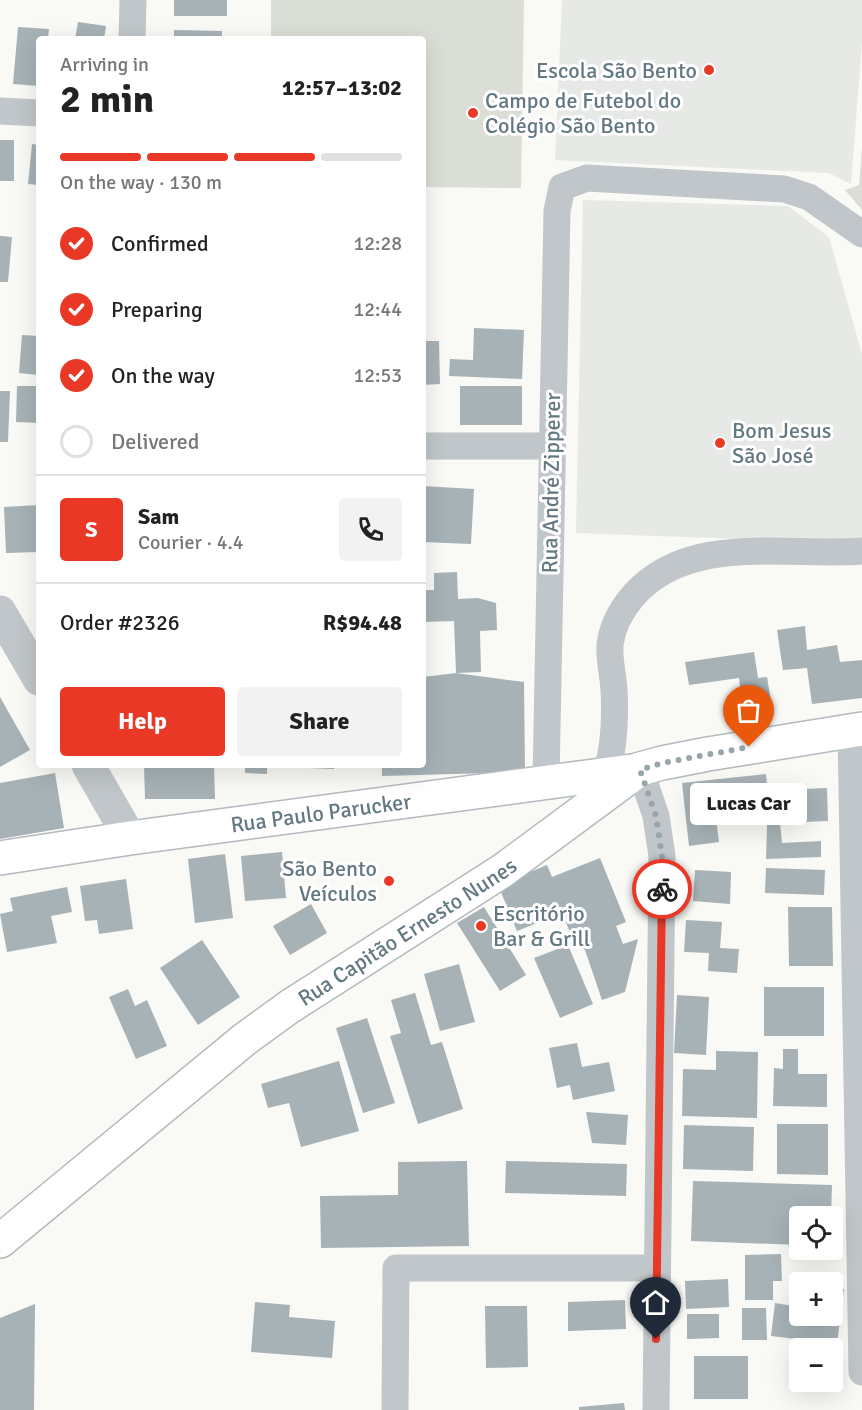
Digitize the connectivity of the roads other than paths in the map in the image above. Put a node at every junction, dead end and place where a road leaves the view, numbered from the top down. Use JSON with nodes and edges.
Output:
{"nodes":[{"id":1,"x":133,"y":0,"type":"edge"},
{"id":2,"x":132,"y":36,"type":"edge"},
{"id":3,"x":0,"y":111,"type":"edge"},
{"id":4,"x":36,"y":113,"type":"edge"},
{"id":5,"x":862,"y":234,"type":"edge"},
{"id":6,"x":426,"y":446,"type":"edge"},
{"id":7,"x":552,"y":446,"type":"junction"},
{"id":8,"x":862,"y":551,"type":"edge"},
{"id":9,"x":0,"y":612,"type":"edge"},
{"id":10,"x":36,"y":674,"type":"edge"},
{"id":11,"x":615,"y":729,"type":"junction"},
{"id":12,"x":857,"y":730,"type":"edge"},
{"id":13,"x":651,"y":766,"type":"junction"},
{"id":14,"x":90,"y":768,"type":"edge"},
{"id":15,"x":546,"y":781,"type":"junction"},
{"id":16,"x":603,"y":788,"type":"junction"},
{"id":17,"x":562,"y":827,"type":"junction"},
{"id":18,"x":130,"y":837,"type":"junction"},
{"id":19,"x":0,"y":858,"type":"edge"},
{"id":20,"x":0,"y":1241,"type":"edge"},
{"id":21,"x":656,"y":1268,"type":"junction"},
{"id":22,"x":862,"y":1372,"type":"edge"},
{"id":23,"x":395,"y":1410,"type":"edge"},
{"id":24,"x":656,"y":1410,"type":"edge"}],
"edges":[{"from":1,"to":2,"type":"street"},
{"from":3,"to":4,"type":"street"},
{"from":5,"to":7,"type":"street","name":"Rua André Zipperer"},
{"from":6,"to":7,"type":"street"},
{"from":7,"to":15,"type":"street","name":"Rua André Zipperer"},
{"from":8,"to":11,"type":"street"},
{"from":9,"to":10,"type":"street"},
{"from":11,"to":13,"type":"street"},
{"from":11,"to":16,"type":"street"},
{"from":12,"to":13,"type":"main road","name":"Rua Capitão Ernesto Nunes"},
{"from":12,"to":22,"type":"street"},
{"from":13,"to":16,"type":"main road","name":"Rua Capitão Ernesto Nunes"},
{"from":13,"to":21,"type":"street"},
{"from":14,"to":18,"type":"street"},
{"from":15,"to":16,"type":"main road","name":"Rua Paulo Parucker"},
{"from":15,"to":17,"type":"main road"},
{"from":15,"to":18,"type":"main road","name":"Rua Paulo Parucker"},
{"from":16,"to":17,"type":"main road","name":"Rua Capitão Ernesto Nunes"},
{"from":17,"to":20,"type":"main road","name":"Rua Capitão Ernesto Nunes"},
{"from":18,"to":19,"type":"main road","name":"Rua Paulo Parucker"},
{"from":21,"to":23,"type":"street"},
{"from":21,"to":24,"type":"street"}]}
